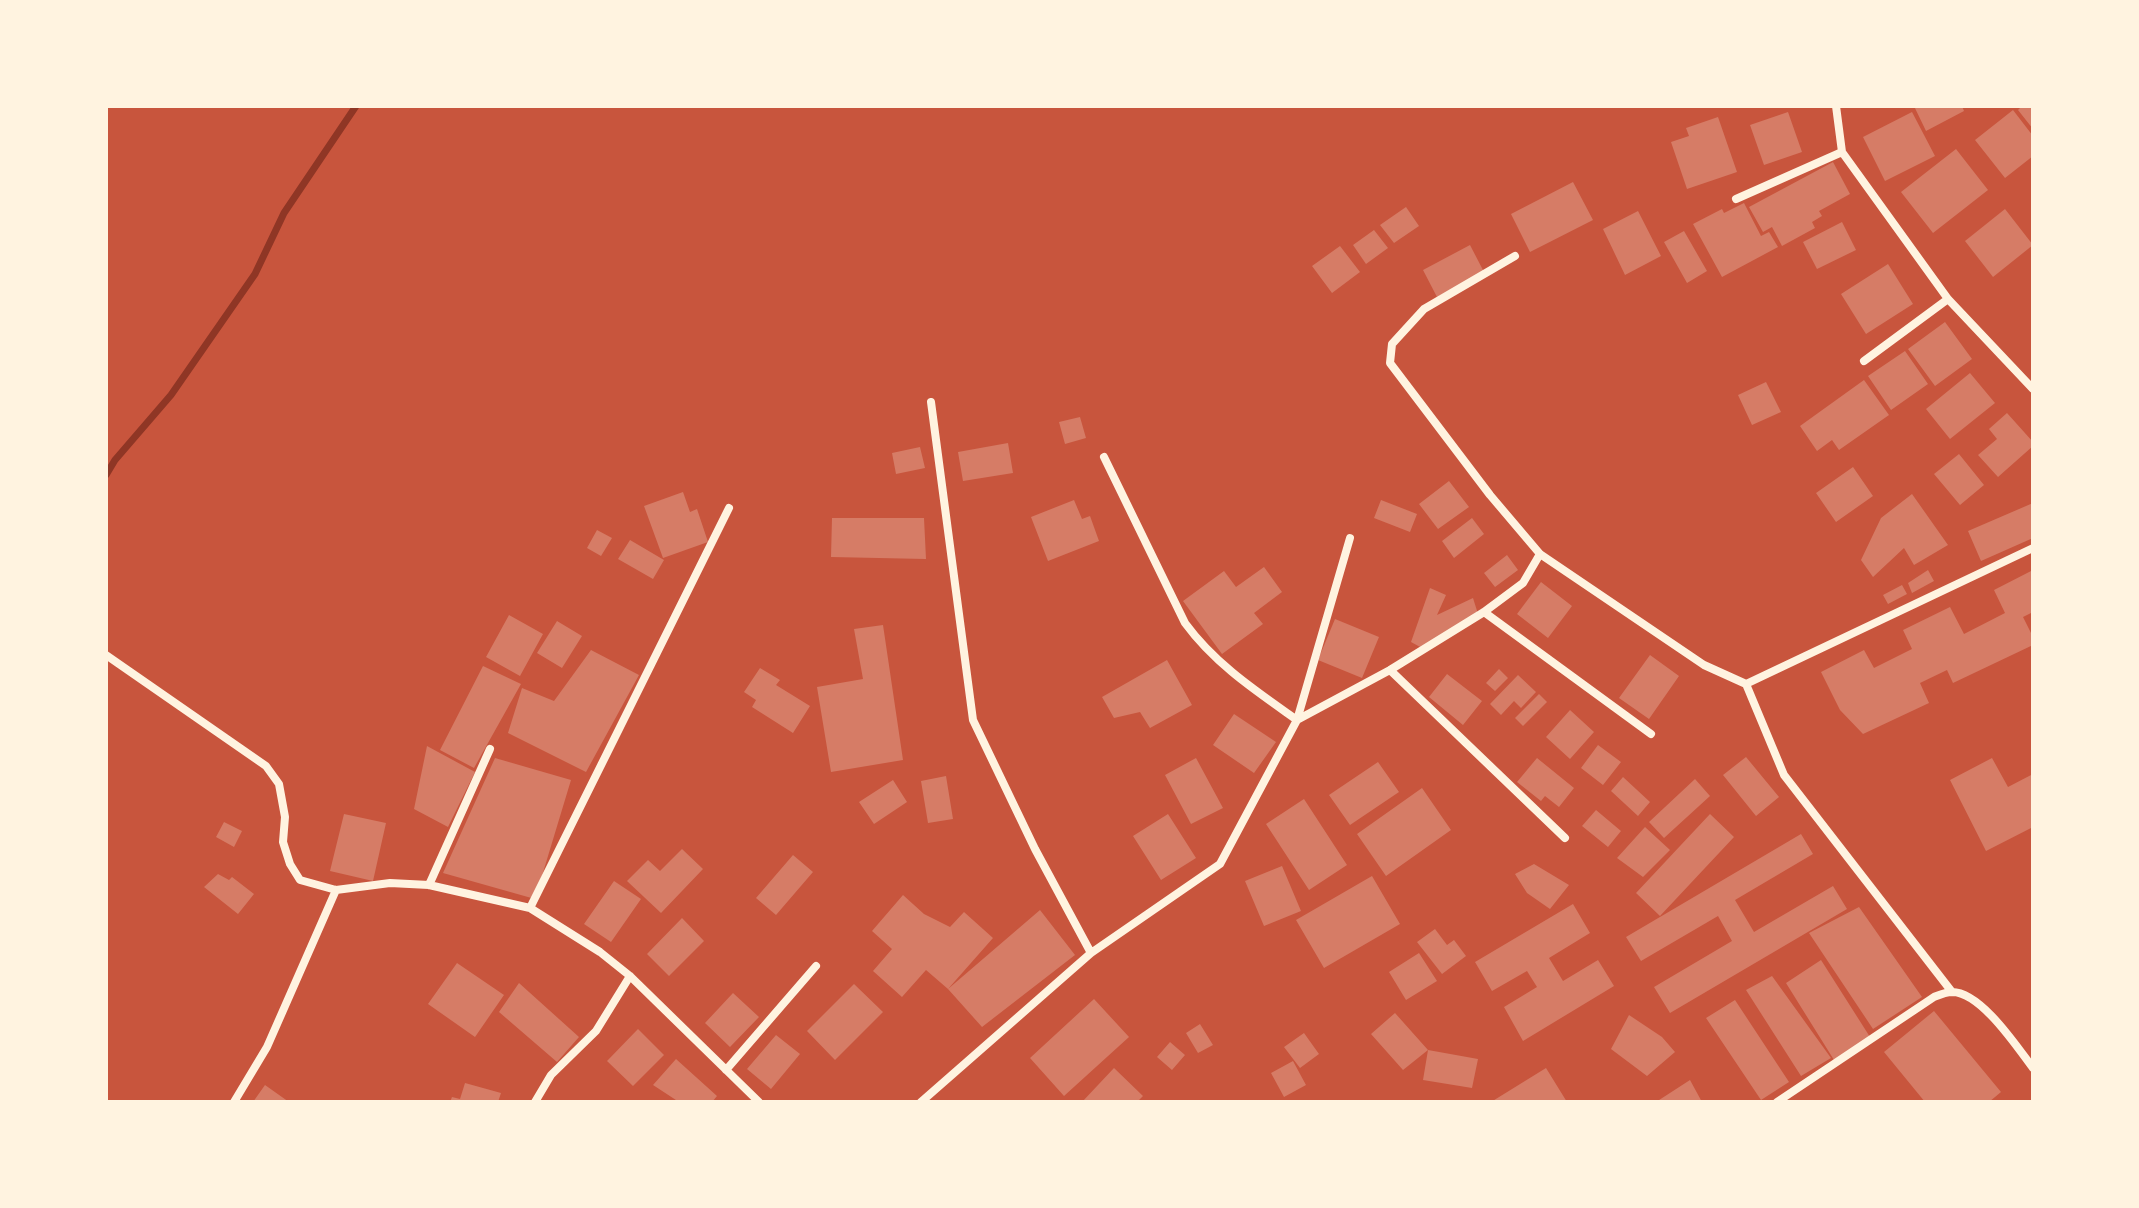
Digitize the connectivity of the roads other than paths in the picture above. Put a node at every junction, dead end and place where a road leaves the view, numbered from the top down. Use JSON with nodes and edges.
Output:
{"nodes":[{"id":1,"x":1836,"y":106,"type":"edge"},
{"id":2,"x":1842,"y":152,"type":"junction"},
{"id":3,"x":1736,"y":199,"type":"dead end"},
{"id":4,"x":1515,"y":256,"type":"dead end"},
{"id":5,"x":1948,"y":299,"type":"junction"},
{"id":6,"x":1864,"y":361,"type":"dead end"},
{"id":7,"x":2033,"y":389,"type":"edge"},
{"id":8,"x":931,"y":402,"type":"dead end"},
{"id":9,"x":1104,"y":457,"type":"dead end"},
{"id":10,"x":729,"y":508,"type":"dead end"},
{"id":11,"x":1350,"y":538,"type":"dead end"},
{"id":12,"x":2033,"y":548,"type":"edge"},
{"id":13,"x":1540,"y":554,"type":"junction"},
{"id":14,"x":1484,"y":612,"type":"junction"},
{"id":15,"x":106,"y":655,"type":"edge"},
{"id":16,"x":1390,"y":670,"type":"junction"},
{"id":17,"x":1746,"y":684,"type":"junction"},
{"id":18,"x":1297,"y":720,"type":"junction"},
{"id":19,"x":1651,"y":734,"type":"dead end"},
{"id":20,"x":490,"y":749,"type":"dead end"},
{"id":21,"x":1565,"y":838,"type":"dead end"},
{"id":22,"x":429,"y":885,"type":"junction"},
{"id":23,"x":336,"y":890,"type":"junction"},
{"id":24,"x":530,"y":908,"type":"junction"},
{"id":25,"x":1091,"y":953,"type":"junction"},
{"id":26,"x":816,"y":966,"type":"dead end"},
{"id":27,"x":630,"y":976,"type":"junction"},
{"id":28,"x":1952,"y":992,"type":"junction"},
{"id":29,"x":2033,"y":1068,"type":"edge"},
{"id":30,"x":726,"y":1070,"type":"junction"},
{"id":31,"x":234,"y":1102,"type":"edge"},
{"id":32,"x":535,"y":1102,"type":"edge"},
{"id":33,"x":759,"y":1102,"type":"edge"},
{"id":34,"x":921,"y":1102,"type":"edge"},
{"id":35,"x":1777,"y":1102,"type":"edge"}],
"edges":[{"from":1,"to":2,"type":"street"},
{"from":2,"to":3,"type":"street"},
{"from":2,"to":5,"type":"street"},
{"from":4,"to":13,"type":"street"},
{"from":5,"to":6,"type":"street"},
{"from":5,"to":7,"type":"street"},
{"from":8,"to":25,"type":"street"},
{"from":9,"to":18,"type":"street"},
{"from":10,"to":24,"type":"street"},
{"from":11,"to":18,"type":"street"},
{"from":12,"to":17,"type":"street"},
{"from":13,"to":14,"type":"street"},
{"from":13,"to":17,"type":"street"},
{"from":14,"to":16,"type":"street"},
{"from":14,"to":19,"type":"street"},
{"from":15,"to":23,"type":"street"},
{"from":16,"to":18,"type":"street"},
{"from":16,"to":21,"type":"street"},
{"from":17,"to":28,"type":"street"},
{"from":18,"to":25,"type":"street"},
{"from":20,"to":22,"type":"street"},
{"from":22,"to":23,"type":"street"},
{"from":22,"to":24,"type":"street"},
{"from":23,"to":31,"type":"street"},
{"from":24,"to":27,"type":"street"},
{"from":25,"to":34,"type":"street"},
{"from":26,"to":30,"type":"street"},
{"from":27,"to":30,"type":"street"},
{"from":27,"to":32,"type":"street"},
{"from":28,"to":29,"type":"street"},
{"from":28,"to":35,"type":"street"},
{"from":30,"to":33,"type":"street"}]}
